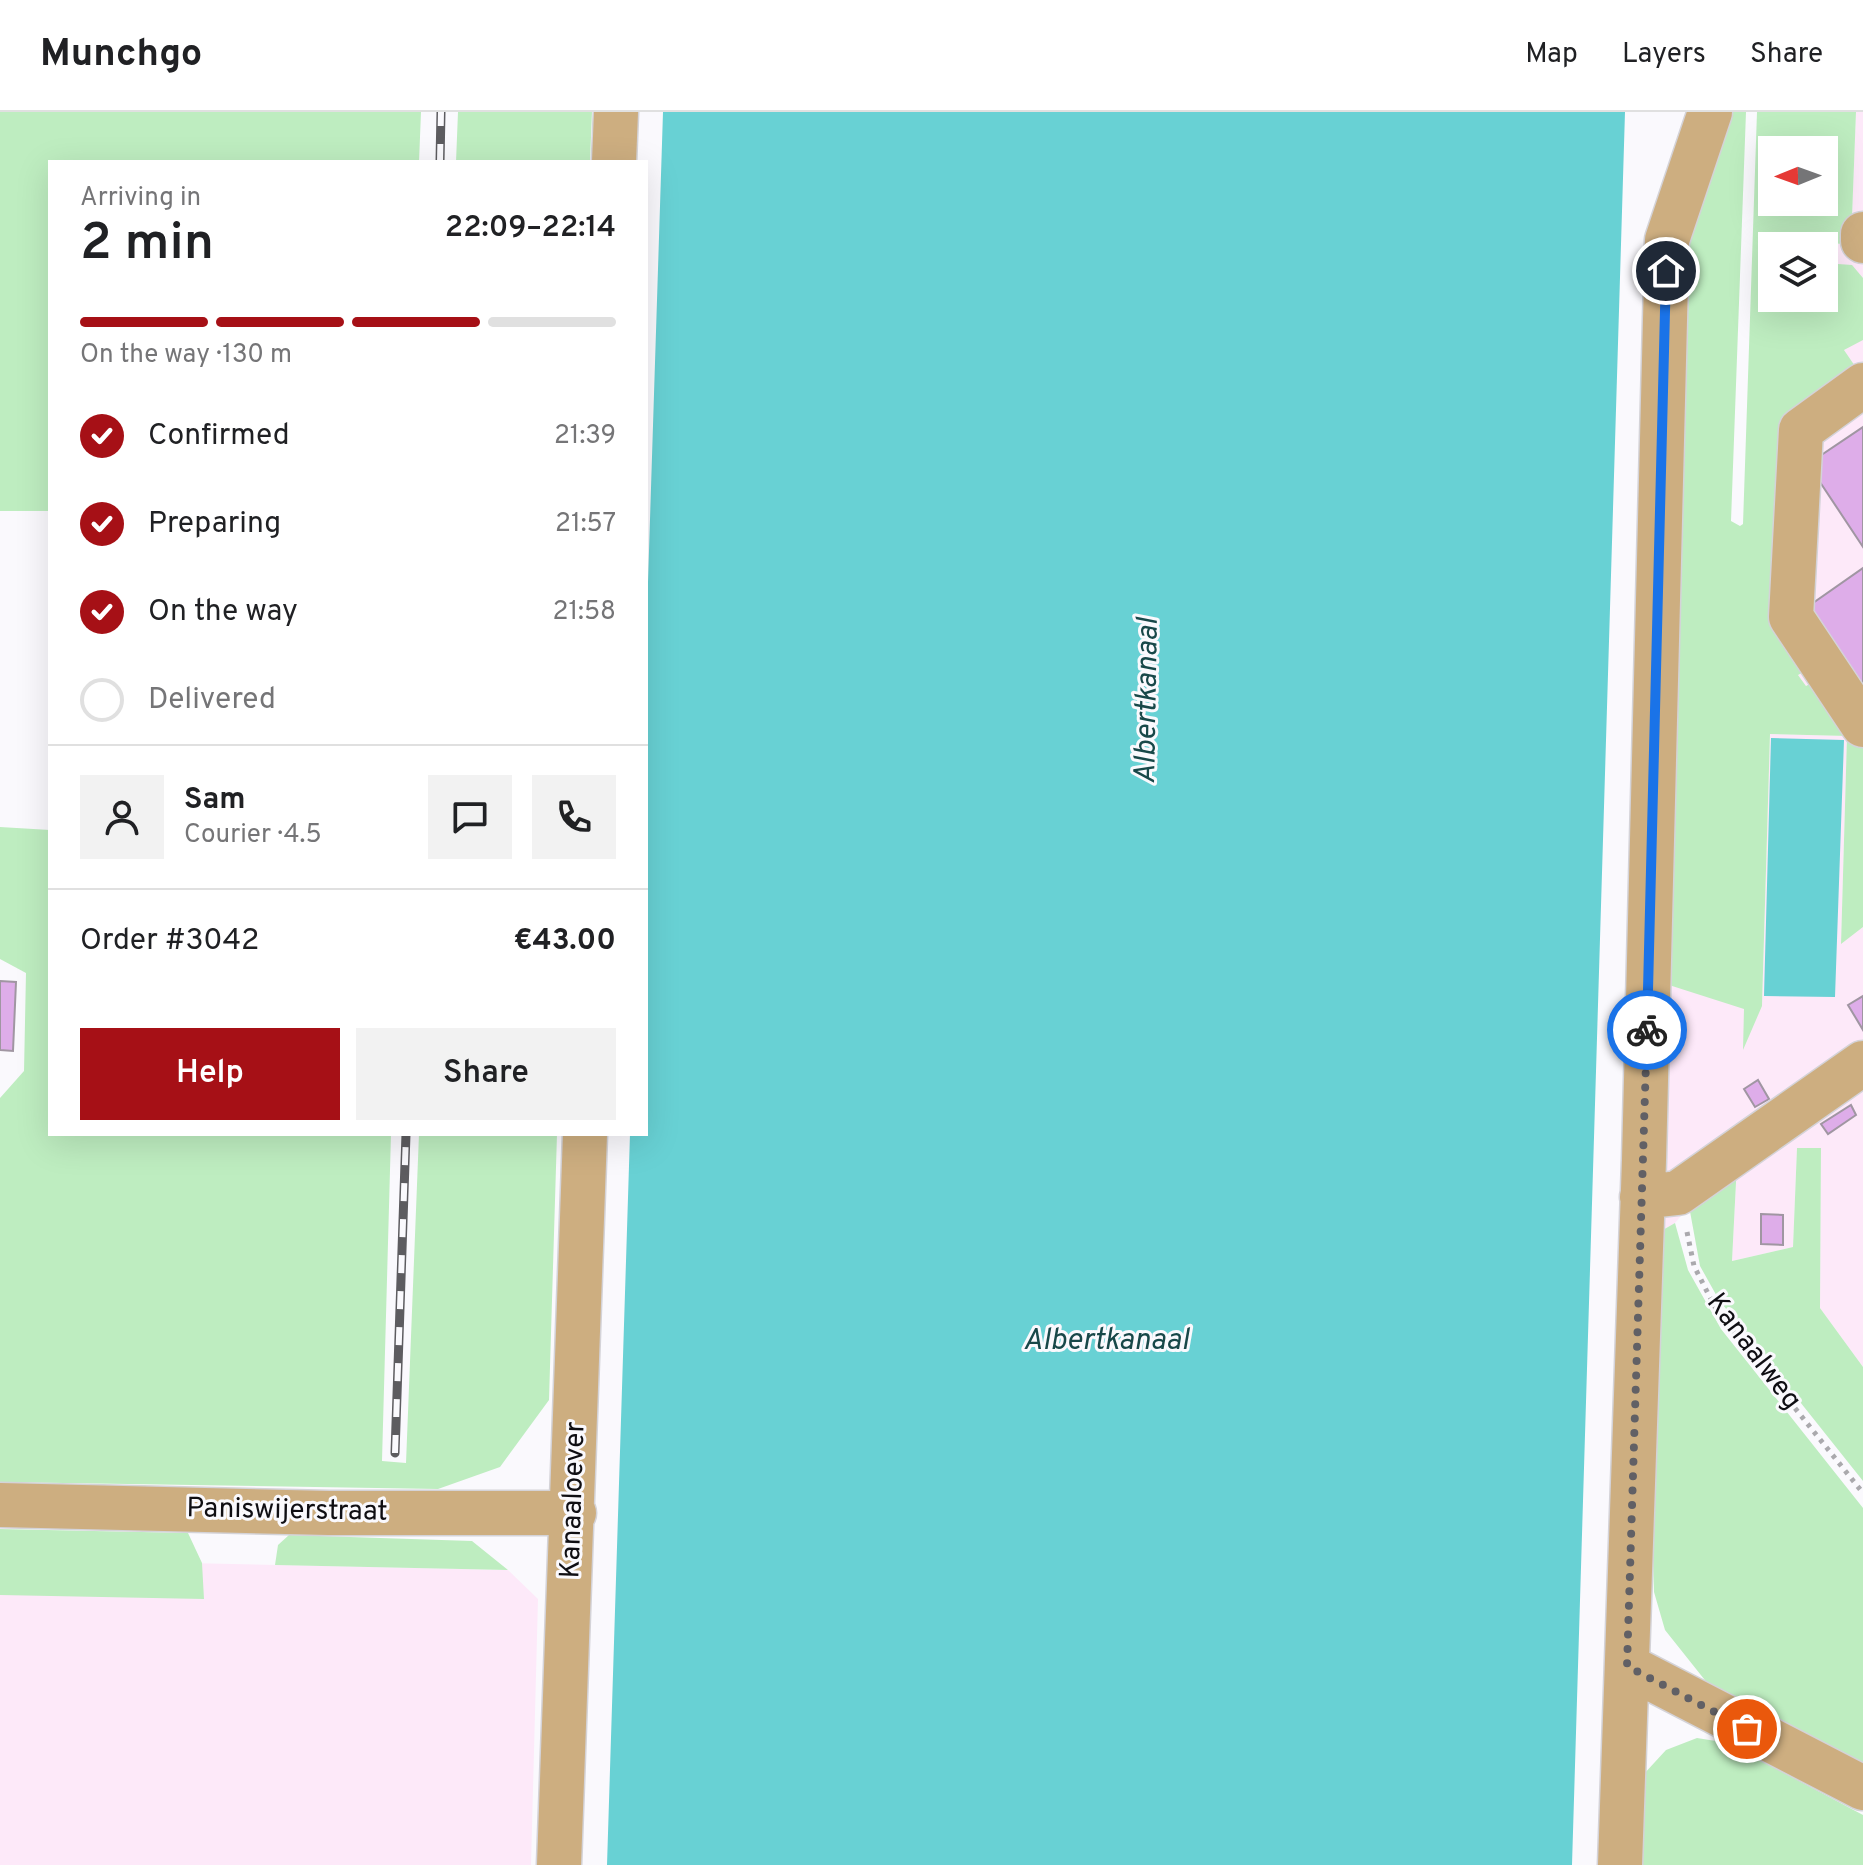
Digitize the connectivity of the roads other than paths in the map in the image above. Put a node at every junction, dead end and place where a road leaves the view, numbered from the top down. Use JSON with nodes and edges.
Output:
{"nodes":[{"id":1,"x":616,"y":112,"type":"edge"},
{"id":2,"x":1710,"y":112,"type":"edge"},
{"id":3,"x":614,"y":160,"type":"edge"},
{"id":4,"x":1863,"y":234,"type":"edge"},
{"id":5,"x":1863,"y":241,"type":"edge"},
{"id":6,"x":1863,"y":385,"type":"edge"},
{"id":7,"x":1863,"y":725,"type":"edge"},
{"id":8,"x":1863,"y":1063,"type":"edge"},
{"id":9,"x":585,"y":1136,"type":"edge"},
{"id":10,"x":1660,"y":1195,"type":"junction"},
{"id":11,"x":0,"y":1505,"type":"edge"},
{"id":12,"x":574,"y":1513,"type":"junction"},
{"id":13,"x":1627,"y":1666,"type":"junction"},
{"id":14,"x":1863,"y":1788,"type":"edge"},
{"id":15,"x":559,"y":1865,"type":"edge"},
{"id":16,"x":1620,"y":1865,"type":"edge"}],
"edges":[{"from":1,"to":3,"type":"street"},
{"from":2,"to":10,"type":"street"},
{"from":4,"to":5,"type":"street"},
{"from":6,"to":7,"type":"street"},
{"from":8,"to":10,"type":"street"},
{"from":9,"to":12,"type":"street","name":"Kanaaloever"},
{"from":10,"to":13,"type":"street"},
{"from":11,"to":12,"type":"street","name":"Paniswijerstraat"},
{"from":12,"to":15,"type":"street","name":"Kanaaloever"},
{"from":13,"to":14,"type":"street"},
{"from":13,"to":16,"type":"street"}]}
